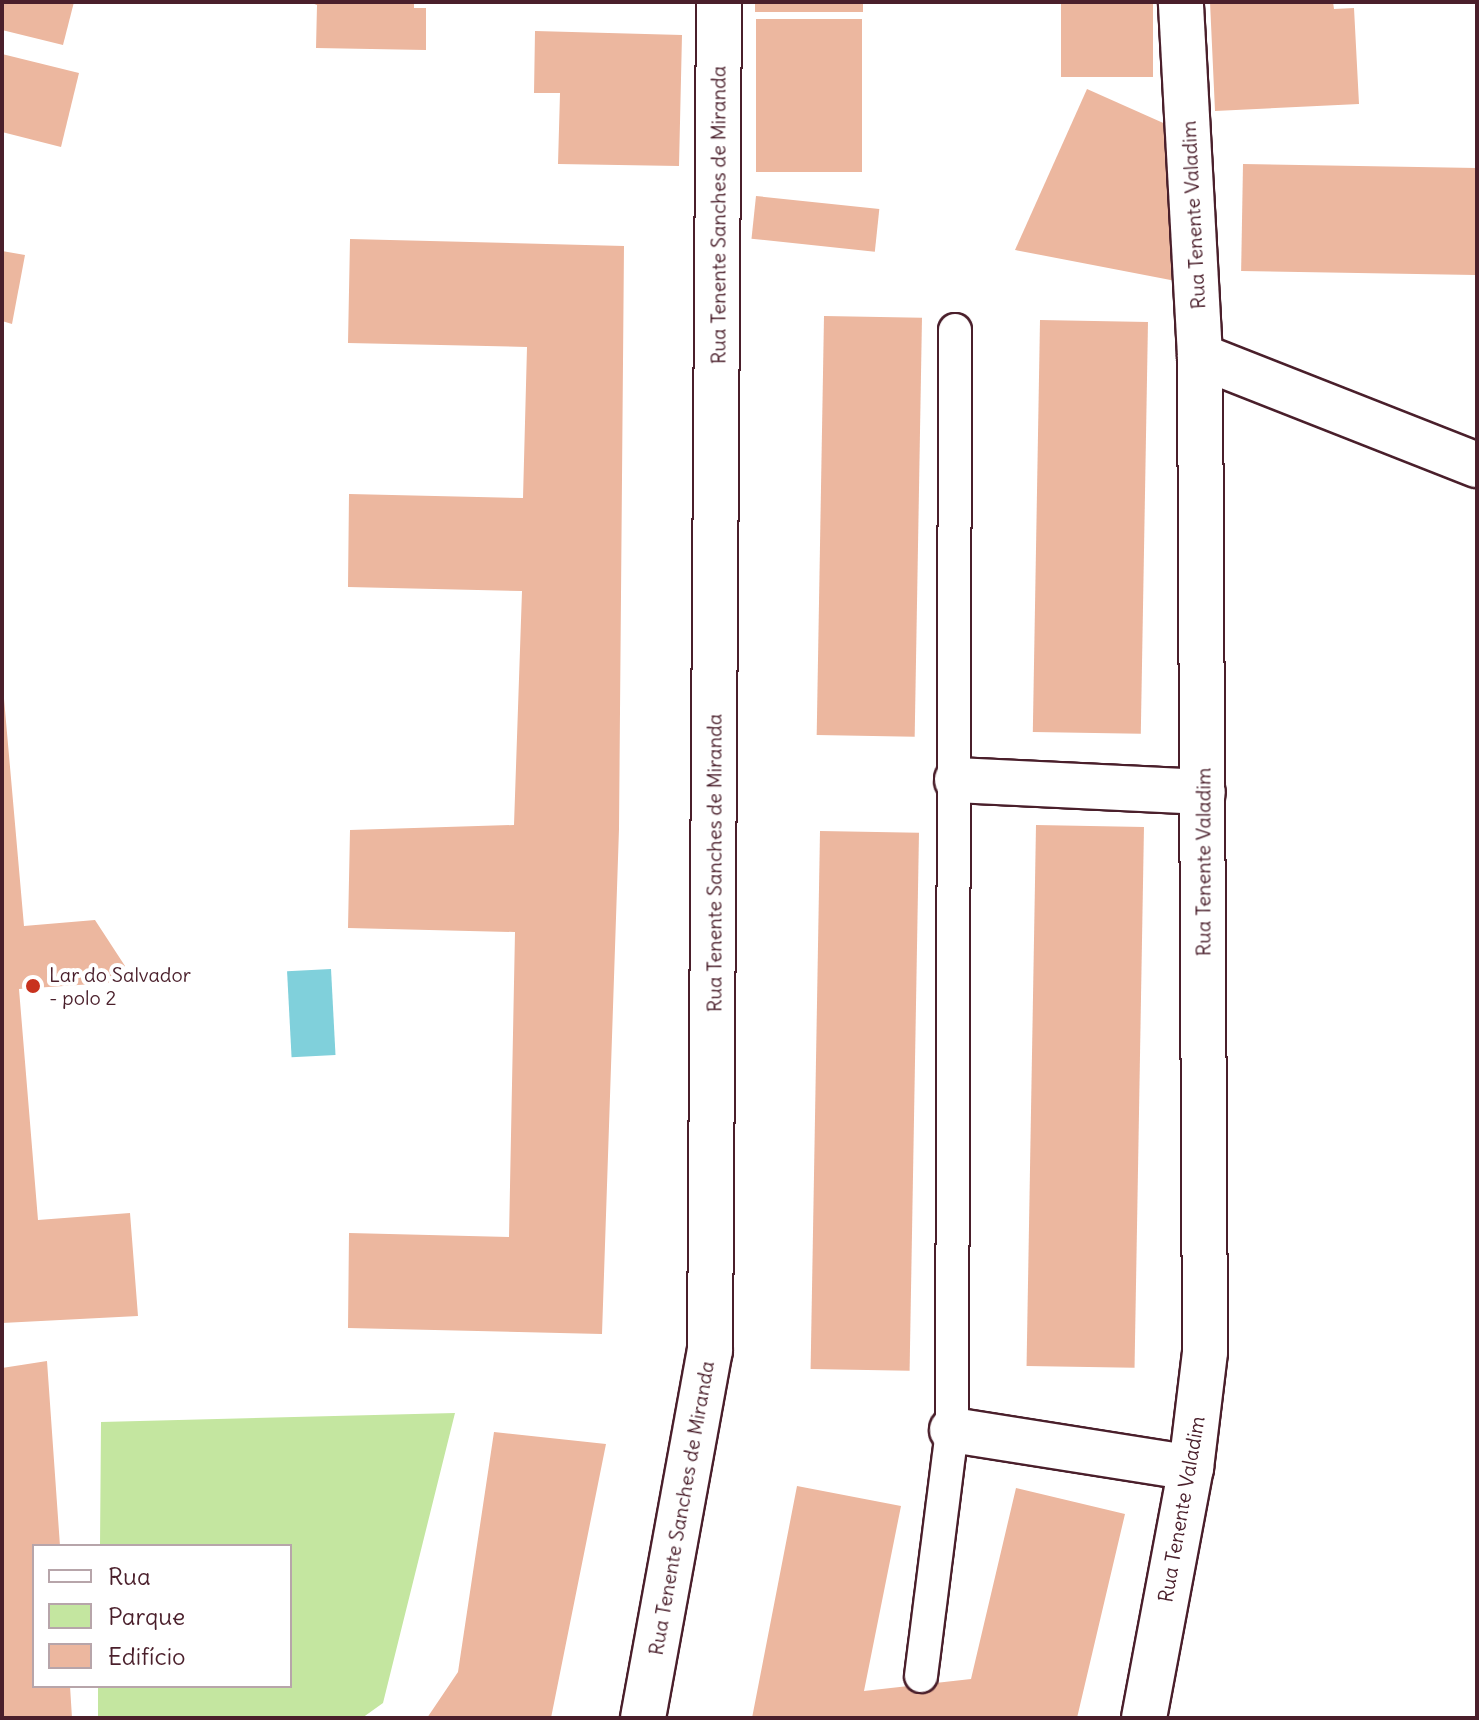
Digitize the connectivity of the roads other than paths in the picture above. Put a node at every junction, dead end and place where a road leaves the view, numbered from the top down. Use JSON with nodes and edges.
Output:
{"nodes":[{"id":1,"x":719,"y":2,"type":"edge"},
{"id":2,"x":1181,"y":2,"type":"edge"},
{"id":3,"x":955,"y":330,"type":"dead end"},
{"id":4,"x":1200,"y":356,"type":"junction"},
{"id":5,"x":1477,"y":465,"type":"edge"},
{"id":6,"x":957,"y":780,"type":"junction"},
{"id":7,"x":1203,"y":792,"type":"junction"},
{"id":8,"x":952,"y":1430,"type":"junction"},
{"id":9,"x":1191,"y":1468,"type":"junction"},
{"id":10,"x":921,"y":1676,"type":"dead end"},
{"id":11,"x":643,"y":1718,"type":"edge"},
{"id":12,"x":1144,"y":1718,"type":"edge"}],
"edges":[{"from":1,"to":11,"type":"street","name":"Rua Tenente Sanches de Miranda"},
{"from":2,"to":4,"type":"street","name":"Rua Tenente Valadim"},
{"from":3,"to":6,"type":"lane"},
{"from":4,"to":5,"type":"street"},
{"from":4,"to":7,"type":"street","name":"Rua Tenente Valadim"},
{"from":6,"to":7,"type":"street"},
{"from":6,"to":8,"type":"lane"},
{"from":7,"to":9,"type":"street","name":"Rua Tenente Valadim"},
{"from":8,"to":9,"type":"street"},
{"from":8,"to":10,"type":"lane"},
{"from":9,"to":12,"type":"street","name":"Rua Tenente Valadim"}]}
